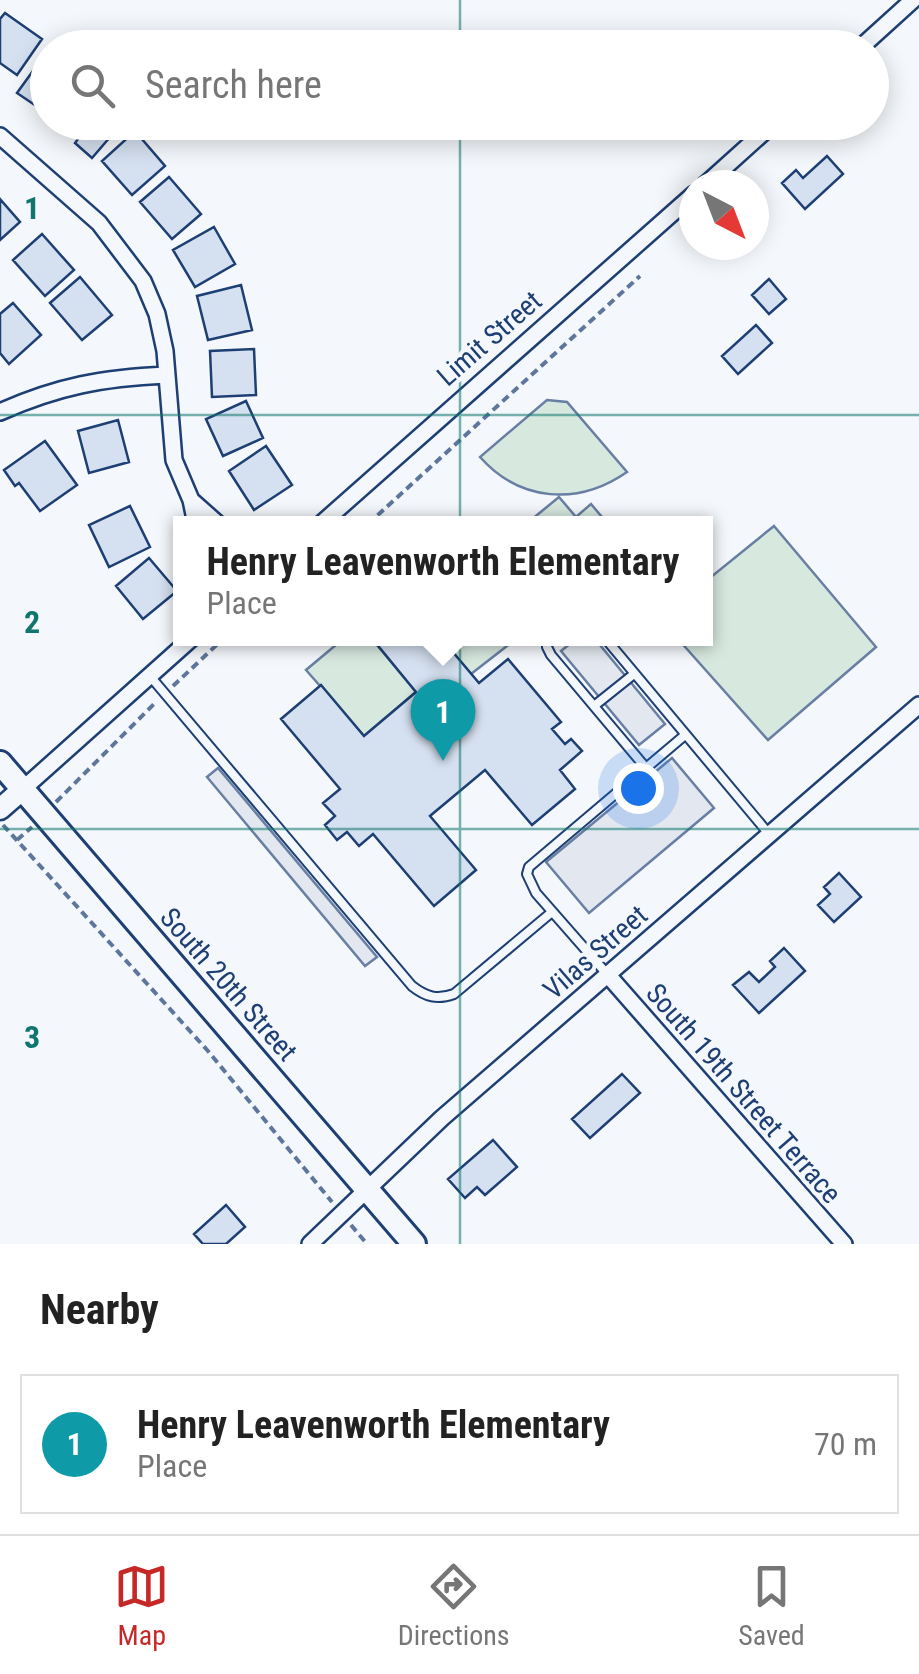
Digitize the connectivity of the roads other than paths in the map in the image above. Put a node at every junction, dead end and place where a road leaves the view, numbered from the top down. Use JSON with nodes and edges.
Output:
{"nodes":[{"id":1,"x":913,"y":0,"type":"edge"},
{"id":2,"x":880,"y":30,"type":"edge"},
{"id":3,"x":755,"y":140,"type":"edge"},
{"id":4,"x":3,"y":142,"type":"edge"},
{"id":5,"x":721,"y":170,"type":"edge"},
{"id":6,"x":679,"y":207,"type":"edge"},
{"id":7,"x":166,"y":374,"type":"junction"},
{"id":8,"x":0,"y":412,"type":"edge"},
{"id":9,"x":192,"y":500,"type":"junction"},
{"id":10,"x":195,"y":516,"type":"edge"},
{"id":11,"x":209,"y":516,"type":"edge"},
{"id":12,"x":330,"y":516,"type":"edge"},
{"id":13,"x":183,"y":646,"type":"edge"},
{"id":14,"x":547,"y":646,"type":"edge"},
{"id":15,"x":611,"y":646,"type":"edge"},
{"id":16,"x":634,"y":674,"type":"junction"},
{"id":17,"x":150,"y":676,"type":"junction"},
{"id":18,"x":919,"y":705,"type":"edge"},
{"id":19,"x":594,"y":706,"type":"junction"},
{"id":20,"x":686,"y":735,"type":"junction"},
{"id":21,"x":0,"y":762,"type":"edge"},
{"id":22,"x":646,"y":768,"type":"junction"},
{"id":23,"x":23,"y":789,"type":"junction"},
{"id":24,"x":0,"y":809,"type":"edge"},
{"id":25,"x":769,"y":834,"type":"junction"},
{"id":26,"x":552,"y":912,"type":"junction"},
{"id":27,"x":607,"y":974,"type":"junction"},
{"id":28,"x":366,"y":1189,"type":"junction"},
{"id":29,"x":310,"y":1244,"type":"edge"},
{"id":30,"x":414,"y":1244,"type":"edge"},
{"id":31,"x":844,"y":1244,"type":"edge"}],
"edges":[{"from":1,"to":2,"type":"street"},
{"from":3,"to":5,"type":"street"},
{"from":4,"to":7,"type":"street"},
{"from":6,"to":12,"type":"street","name":"Limit Street"},
{"from":7,"to":8,"type":"street"},
{"from":7,"to":9,"type":"street"},
{"from":9,"to":10,"type":"street"},
{"from":9,"to":11,"type":"street"},
{"from":13,"to":17,"type":"street"},
{"from":14,"to":19,"type":"lane"},
{"from":15,"to":16,"type":"lane"},
{"from":16,"to":19,"type":"lane"},
{"from":16,"to":20,"type":"lane"},
{"from":17,"to":23,"type":"street"},
{"from":17,"to":26,"type":"lane"},
{"from":18,"to":25,"type":"street","name":"Vilas Street"},
{"from":19,"to":22,"type":"lane"},
{"from":20,"to":22,"type":"lane"},
{"from":20,"to":25,"type":"lane"},
{"from":21,"to":23,"type":"main road","name":"South 20th Street"},
{"from":22,"to":26,"type":"lane"},
{"from":23,"to":24,"type":"street"},
{"from":23,"to":28,"type":"main road","name":"South 20th Street"},
{"from":25,"to":27,"type":"street","name":"Vilas Street"},
{"from":26,"to":27,"type":"lane"},
{"from":27,"to":28,"type":"street","name":"Vilas Street"},
{"from":27,"to":31,"type":"street","name":"South 19th Street Terrace"},
{"from":28,"to":29,"type":"street","name":"Vilas Street"},
{"from":28,"to":30,"type":"main road","name":"South 20th Street"}]}
